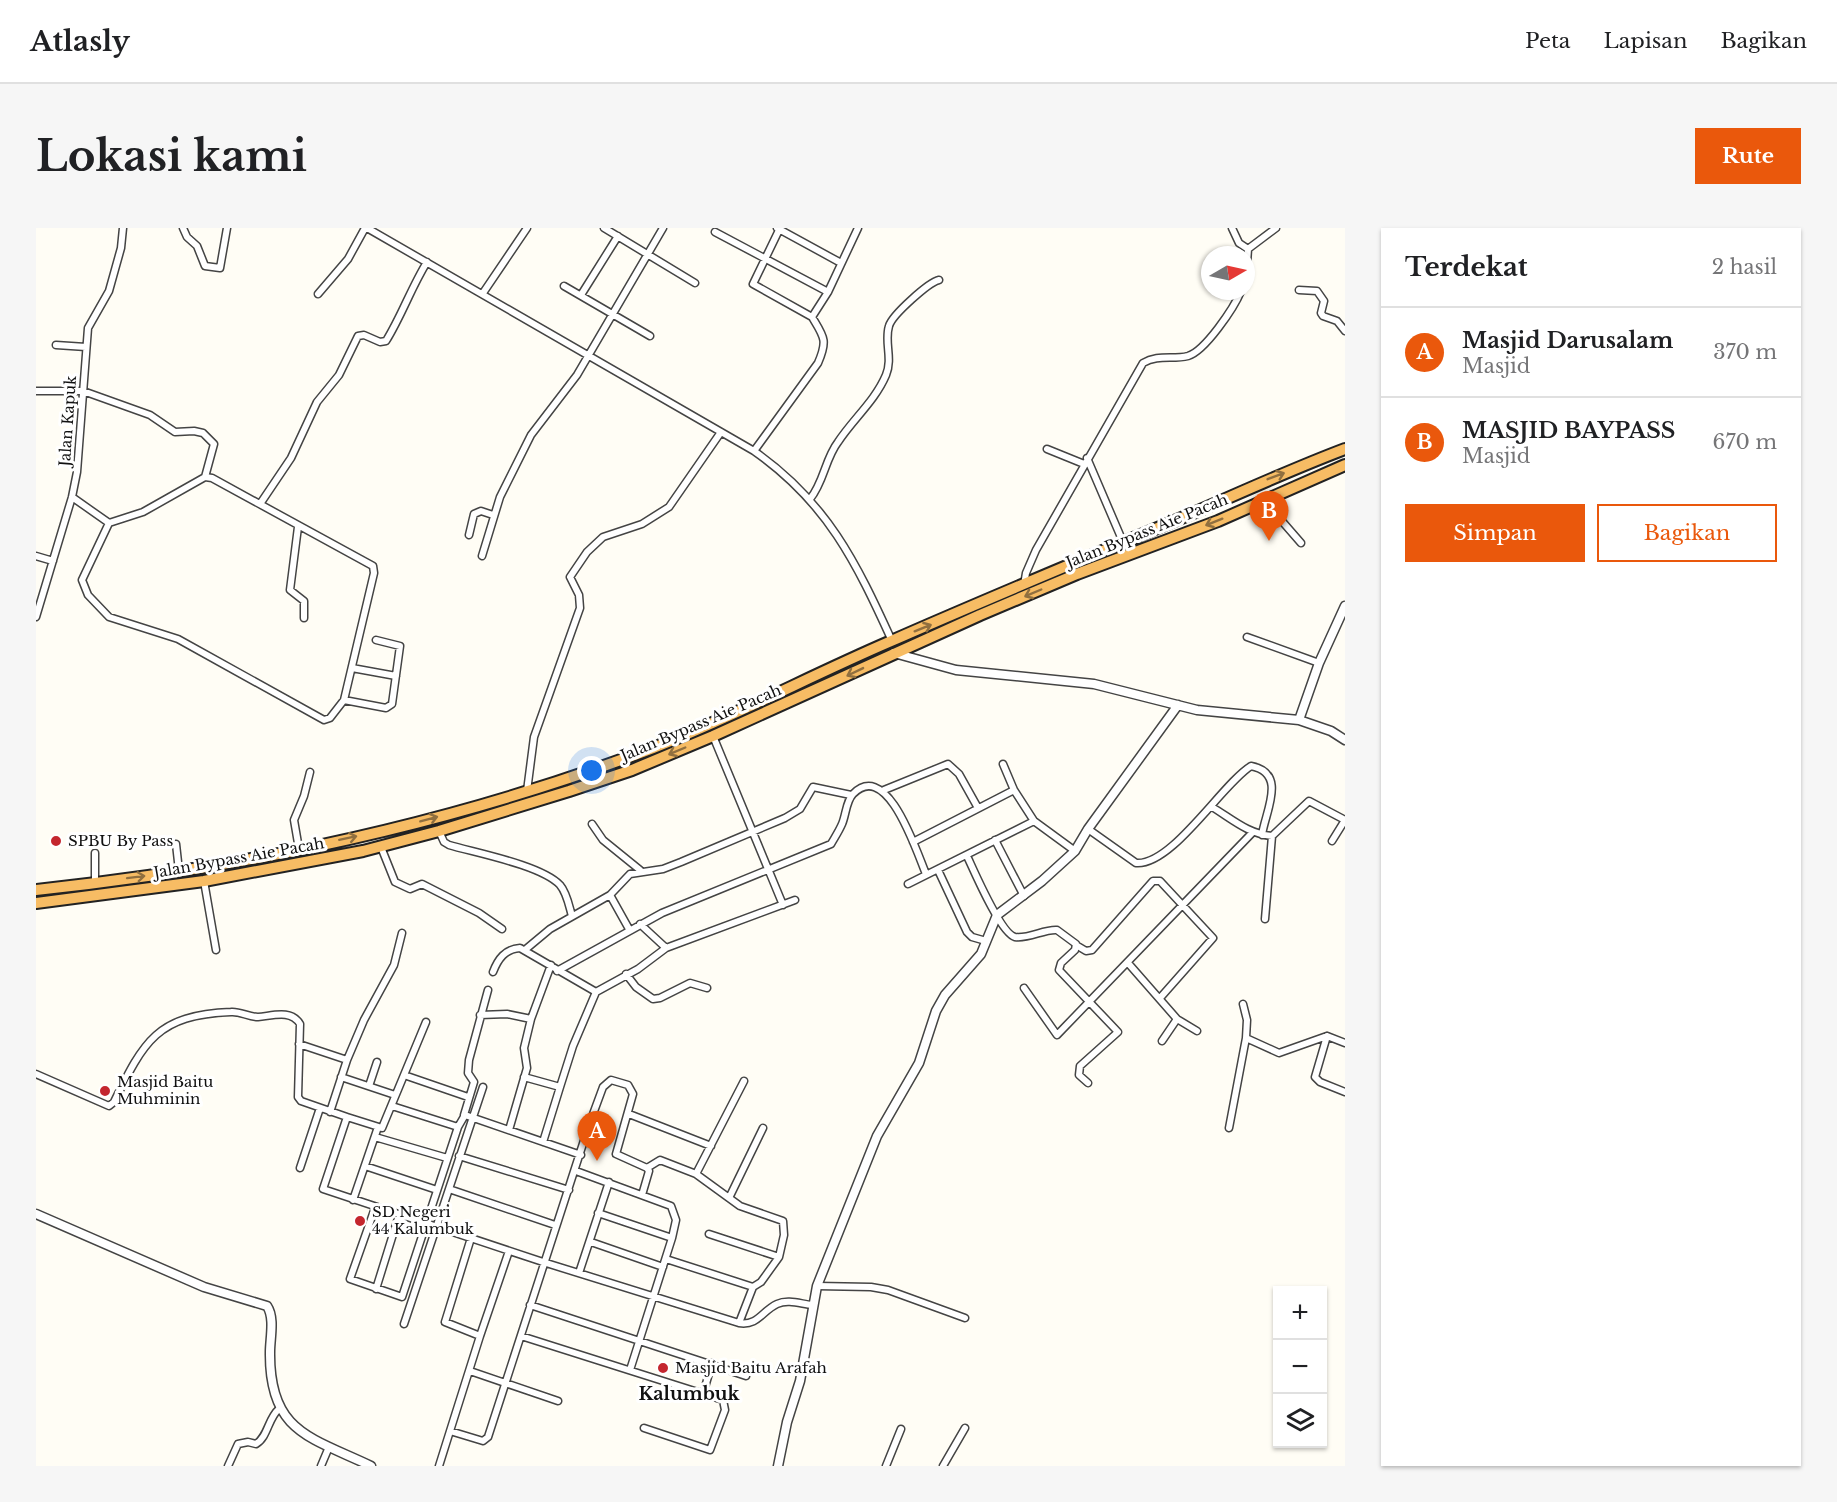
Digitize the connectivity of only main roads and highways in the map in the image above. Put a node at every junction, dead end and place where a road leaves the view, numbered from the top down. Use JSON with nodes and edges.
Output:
{"nodes":[{"id":1,"x":1345,"y":449,"type":"edge"},
{"id":2,"x":1345,"y":465,"type":"edge"},
{"id":3,"x":372,"y":833,"type":"junction"},
{"id":4,"x":381,"y":846,"type":"junction"},
{"id":5,"x":36,"y":890,"type":"edge"},
{"id":6,"x":36,"y":903,"type":"edge"}],
"edges":[{"from":3,"to":1,"type":"highway","one_way":true},
{"from":2,"to":4,"type":"highway","name":"Jalan Bypass Aie Pacah","one_way":true},
{"from":3,"to":4,"type":"highway"},
{"from":5,"to":3,"type":"highway","one_way":true},
{"from":4,"to":6,"type":"highway","name":"Jalan Bypass Aie Pacah"}]}
